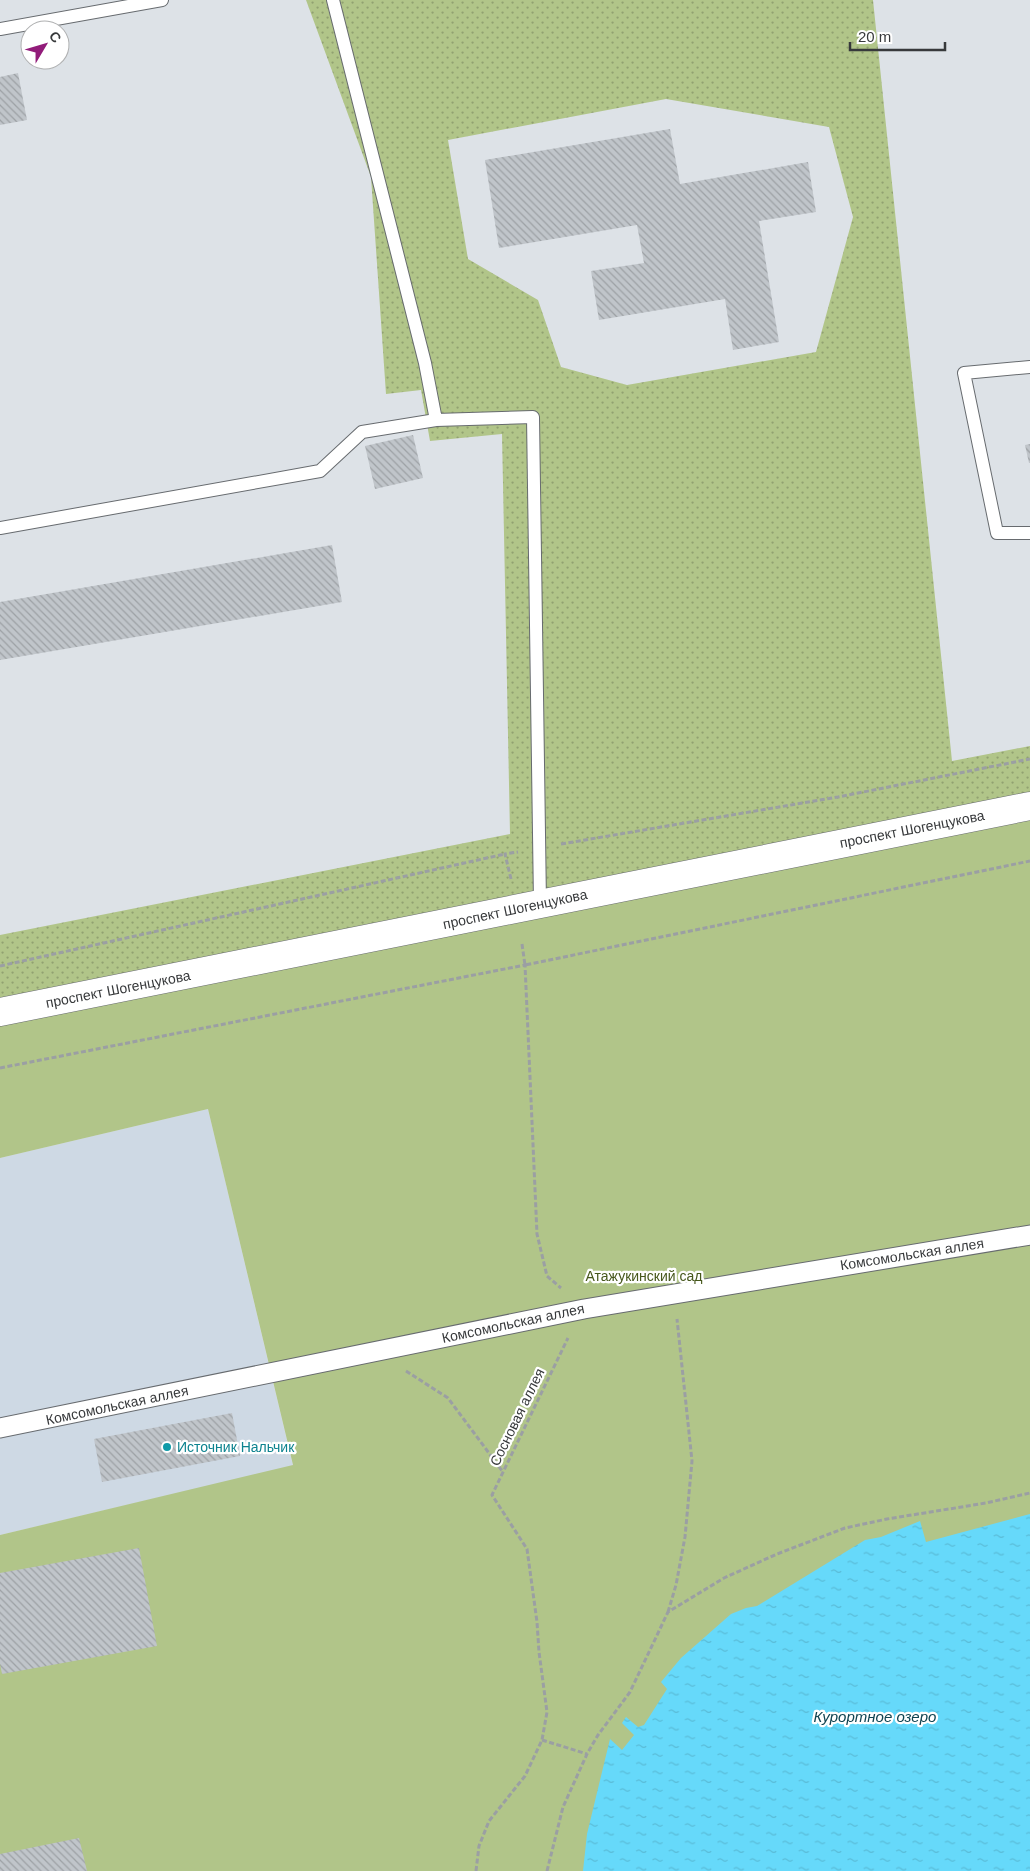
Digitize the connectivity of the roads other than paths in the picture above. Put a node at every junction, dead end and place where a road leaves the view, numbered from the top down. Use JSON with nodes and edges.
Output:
{"nodes":[{"id":1,"x":162,"y":0,"type":"edge"},
{"id":2,"x":333,"y":0,"type":"edge"},
{"id":3,"x":0,"y":29,"type":"edge"},
{"id":4,"x":1030,"y":367,"type":"edge"},
{"id":5,"x":436,"y":420,"type":"junction"},
{"id":6,"x":0,"y":528,"type":"edge"},
{"id":7,"x":1030,"y":533,"type":"edge"},
{"id":8,"x":1030,"y":806,"type":"edge"},
{"id":9,"x":540,"y":903,"type":"junction"},
{"id":10,"x":0,"y":1012,"type":"edge"},
{"id":11,"x":1030,"y":1235,"type":"edge"},
{"id":12,"x":0,"y":1428,"type":"edge"}],
"edges":[{"from":1,"to":3,"type":"lane"},
{"from":2,"to":5,"type":"lane"},
{"from":4,"to":7,"type":"lane"},
{"from":5,"to":6,"type":"lane"},
{"from":5,"to":9,"type":"lane"},
{"from":8,"to":9,"type":"street","name":"проспект Шогенцукова"},
{"from":9,"to":10,"type":"street","name":"проспект Шогенцукова"},
{"from":11,"to":12,"type":"street","name":"Комсомольская аллея"}]}
